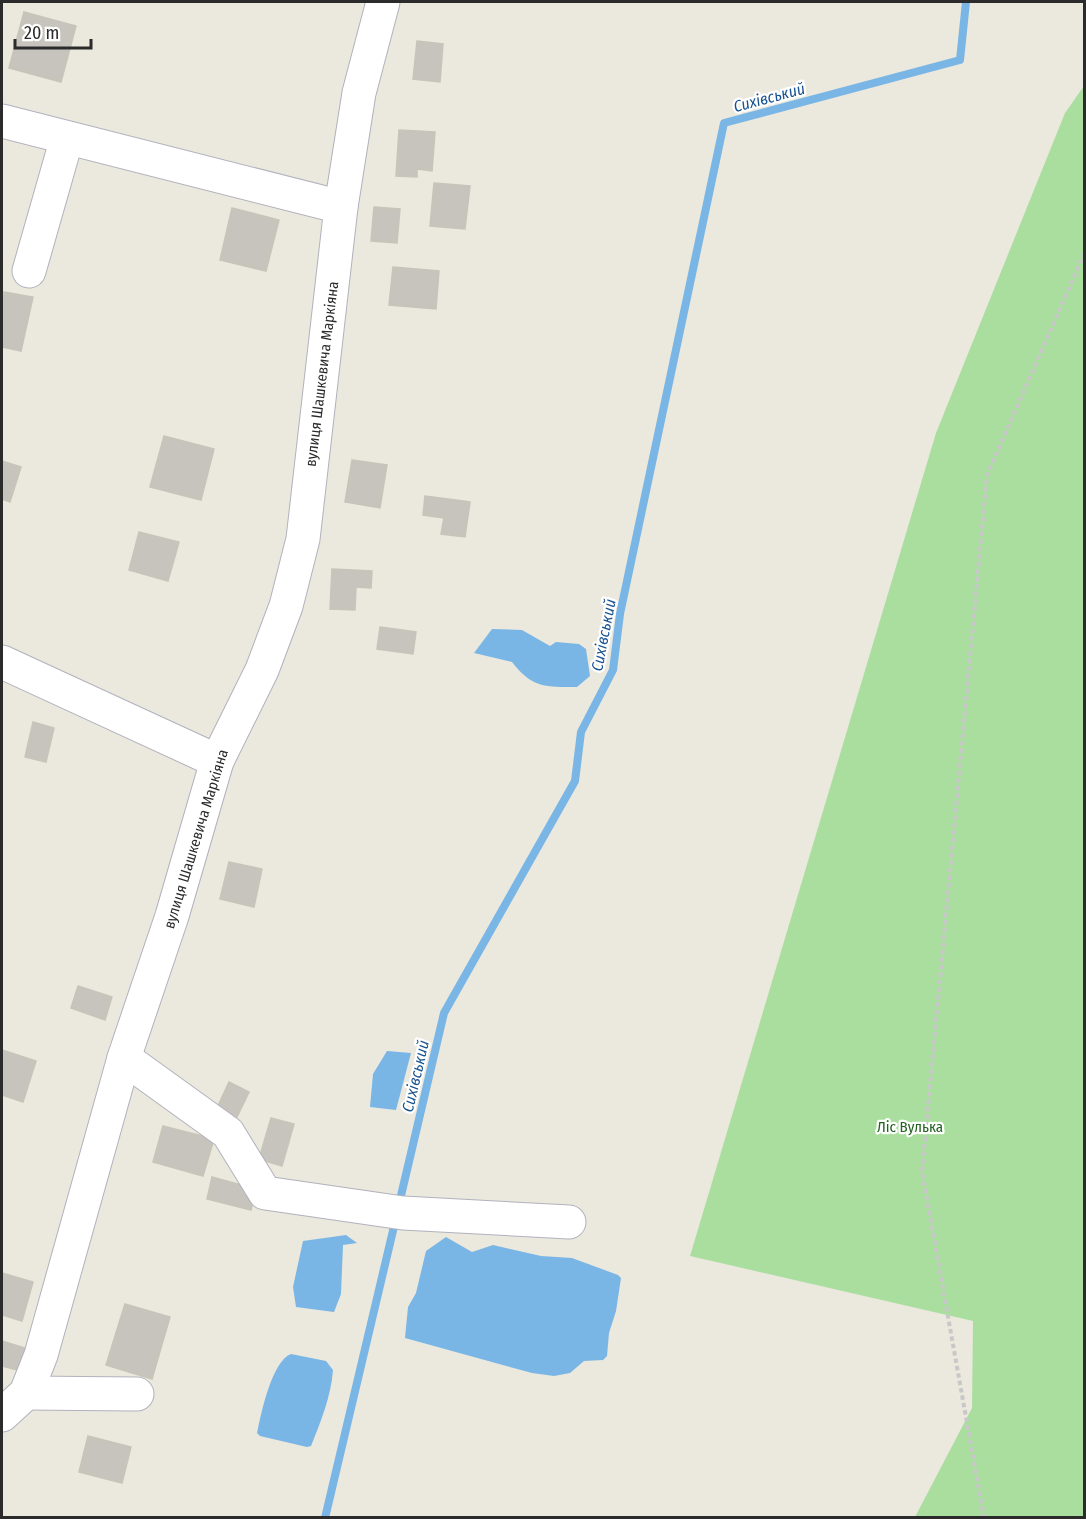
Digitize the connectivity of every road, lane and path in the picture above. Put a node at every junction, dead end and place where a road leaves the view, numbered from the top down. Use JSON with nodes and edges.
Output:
{"nodes":[{"id":1,"x":383,"y":2,"type":"edge"},
{"id":2,"x":2,"y":121,"type":"edge"},
{"id":3,"x":67,"y":138,"type":"junction"},
{"id":4,"x":341,"y":207,"type":"junction"},
{"id":5,"x":1084,"y":254,"type":"edge"},
{"id":6,"x":29,"y":272,"type":"dead end"},
{"id":7,"x":2,"y":662,"type":"edge"},
{"id":8,"x":217,"y":761,"type":"junction"},
{"id":9,"x":124,"y":1058,"type":"junction"},
{"id":10,"x":568,"y":1222,"type":"dead end"},
{"id":11,"x":26,"y":1393,"type":"junction"},
{"id":12,"x":137,"y":1394,"type":"dead end"},
{"id":13,"x":2,"y":1415,"type":"edge"},
{"id":14,"x":984,"y":1518,"type":"edge"}],
"edges":[{"from":1,"to":4,"type":"street","name":"вулиця Шашкевича Маркіяна"},
{"from":2,"to":3,"type":"street"},
{"from":3,"to":4,"type":"street"},
{"from":3,"to":6,"type":"street"},
{"from":4,"to":8,"type":"street","name":"вулиця Шашкевича Маркіяна"},
{"from":5,"to":14,"type":"path"},
{"from":7,"to":8,"type":"street"},
{"from":8,"to":9,"type":"street","name":"вулиця Шашкевича Маркіяна"},
{"from":9,"to":10,"type":"street"},
{"from":9,"to":11,"type":"street","name":"вулиця Шашкевича Маркіяна"},
{"from":11,"to":12,"type":"street"},
{"from":11,"to":13,"type":"street","name":"вулиця Шашкевича Маркіяна"}]}
